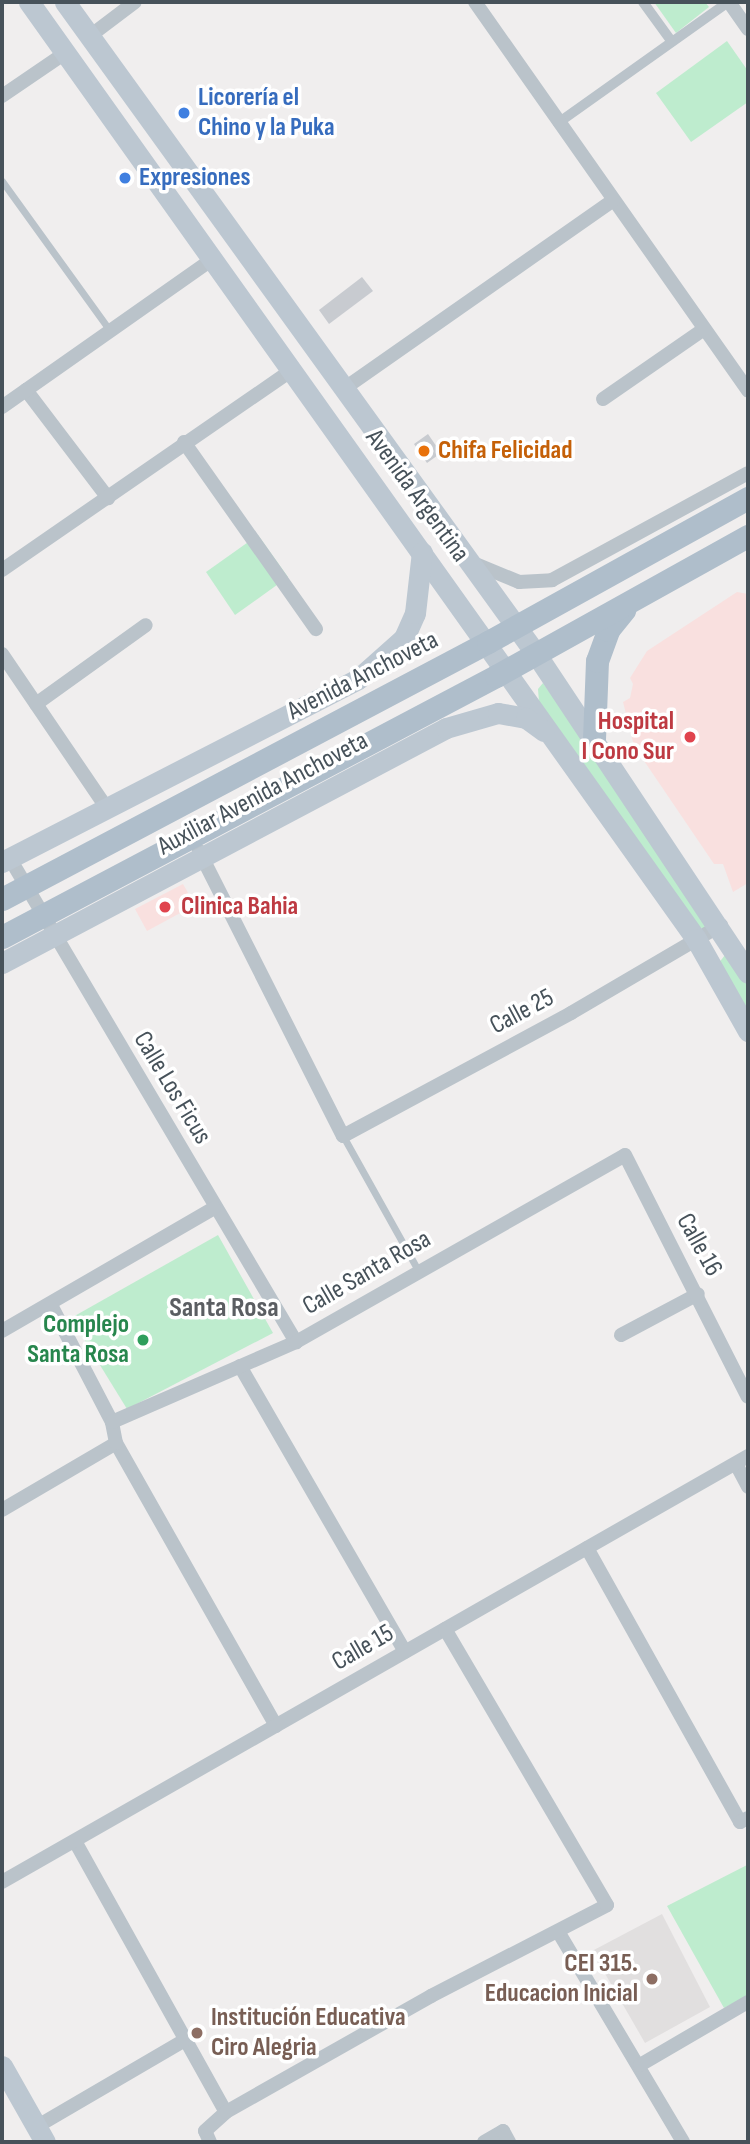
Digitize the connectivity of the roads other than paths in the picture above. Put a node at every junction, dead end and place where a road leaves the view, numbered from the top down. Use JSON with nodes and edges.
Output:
{"nodes":[{"id":1,"x":29,"y":2,"type":"edge"},
{"id":2,"x":65,"y":2,"type":"edge"},
{"id":3,"x":135,"y":2,"type":"edge"},
{"id":4,"x":475,"y":2,"type":"edge"},
{"id":5,"x":643,"y":2,"type":"edge"},
{"id":6,"x":728,"y":2,"type":"edge"},
{"id":7,"x":748,"y":29,"type":"edge"},
{"id":8,"x":90,"y":36,"type":"junction"},
{"id":9,"x":672,"y":42,"type":"junction"},
{"id":10,"x":65,"y":53,"type":"junction"},
{"id":11,"x":2,"y":96,"type":"edge"},
{"id":12,"x":558,"y":123,"type":"junction"},
{"id":13,"x":2,"y":181,"type":"edge"},
{"id":14,"x":613,"y":200,"type":"junction"},
{"id":15,"x":214,"y":258,"type":"junction"},
{"id":16,"x":704,"y":329,"type":"junction"},
{"id":17,"x":110,"y":331,"type":"junction"},
{"id":18,"x":292,"y":370,"type":"junction"},
{"id":19,"x":345,"y":388,"type":"junction"},
{"id":20,"x":26,"y":390,"type":"junction"},
{"id":21,"x":748,"y":391,"type":"edge"},
{"id":22,"x":603,"y":399,"type":"dead end"},
{"id":23,"x":2,"y":407,"type":"edge"},
{"id":24,"x":184,"y":442,"type":"junction"},
{"id":25,"x":748,"y":473,"type":"edge"},
{"id":26,"x":108,"y":498,"type":"junction"},
{"id":27,"x":748,"y":498,"type":"edge"},
{"id":28,"x":748,"y":536,"type":"edge"},
{"id":29,"x":422,"y":552,"type":"junction"},
{"id":30,"x":469,"y":561,"type":"junction"},
{"id":31,"x":2,"y":570,"type":"edge"},
{"id":32,"x":631,"y":601,"type":"junction"},
{"id":33,"x":146,"y":625,"type":"dead end"},
{"id":34,"x":517,"y":627,"type":"junction"},
{"id":35,"x":316,"y":628,"type":"dead end"},
{"id":36,"x":488,"y":642,"type":"junction"},
{"id":37,"x":2,"y":654,"type":"edge"},
{"id":38,"x":536,"y":654,"type":"junction"},
{"id":39,"x":507,"y":670,"type":"junction"},
{"id":40,"x":36,"y":704,"type":"junction"},
{"id":41,"x":554,"y":737,"type":"junction"},
{"id":42,"x":594,"y":739,"type":"junction"},
{"id":43,"x":106,"y":807,"type":"junction"},
{"id":44,"x":191,"y":837,"type":"junction"},
{"id":45,"x":202,"y":858,"type":"junction"},
{"id":46,"x":5,"y":859,"type":"edge"},
{"id":47,"x":25,"y":887,"type":"junction"},
{"id":48,"x":2,"y":899,"type":"edge"},
{"id":49,"x":721,"y":925,"type":"junction"},
{"id":50,"x":47,"y":926,"type":"junction"},
{"id":51,"x":2,"y":937,"type":"edge"},
{"id":52,"x":696,"y":939,"type":"junction"},
{"id":53,"x":2,"y":963,"type":"edge"},
{"id":54,"x":748,"y":972,"type":"edge"},
{"id":55,"x":748,"y":1031,"type":"edge"},
{"id":56,"x":343,"y":1136,"type":"junction"},
{"id":57,"x":625,"y":1155,"type":"joint"},
{"id":58,"x":214,"y":1208,"type":"junction"},
{"id":59,"x":419,"y":1272,"type":"junction"},
{"id":60,"x":698,"y":1294,"type":"junction"},
{"id":61,"x":51,"y":1305,"type":"junction"},
{"id":62,"x":2,"y":1331,"type":"edge"},
{"id":63,"x":621,"y":1335,"type":"dead end"},
{"id":64,"x":296,"y":1342,"type":"junction"},
{"id":65,"x":240,"y":1366,"type":"junction"},
{"id":66,"x":748,"y":1397,"type":"edge"},
{"id":67,"x":112,"y":1422,"type":"junction"},
{"id":68,"x":116,"y":1443,"type":"junction"},
{"id":69,"x":742,"y":1460,"type":"edge"},
{"id":70,"x":748,"y":1486,"type":"edge"},
{"id":71,"x":2,"y":1510,"type":"edge"},
{"id":72,"x":587,"y":1548,"type":"junction"},
{"id":73,"x":445,"y":1629,"type":"junction"},
{"id":74,"x":405,"y":1652,"type":"junction"},
{"id":75,"x":276,"y":1726,"type":"junction"},
{"id":76,"x":748,"y":1818,"type":"edge"},
{"id":77,"x":76,"y":1843,"type":"junction"},
{"id":78,"x":2,"y":1882,"type":"edge"},
{"id":79,"x":559,"y":1933,"type":"junction"},
{"id":80,"x":748,"y":2002,"type":"edge"},
{"id":81,"x":191,"y":2036,"type":"junction"},
{"id":82,"x":640,"y":2065,"type":"junction"},
{"id":83,"x":2,"y":2066,"type":"edge"},
{"id":84,"x":226,"y":2112,"type":"junction"},
{"id":85,"x":41,"y":2134,"type":"edge"},
{"id":86,"x":210,"y":2142,"type":"edge"},
{"id":87,"x":484,"y":2142,"type":"edge"},
{"id":88,"x":509,"y":2142,"type":"edge"},
{"id":89,"x":683,"y":2142,"type":"edge"}],
"edges":[{"from":1,"to":10,"type":"main road","name":"Avenida Argentina"},
{"from":2,"to":8,"type":"main road","name":"Avenida Argentina"},
{"from":3,"to":8,"type":"street"},
{"from":4,"to":12,"type":"street"},
{"from":5,"to":9,"type":"street"},
{"from":6,"to":7,"type":"street"},
{"from":6,"to":9,"type":"street"},
{"from":8,"to":19,"type":"main road","name":"Avenida Argentina"},
{"from":9,"to":12,"type":"street"},
{"from":10,"to":11,"type":"street"},
{"from":10,"to":15,"type":"main road","name":"Avenida Argentina"},
{"from":12,"to":14,"type":"street"},
{"from":13,"to":17,"type":"lane"},
{"from":14,"to":16,"type":"street"},
{"from":14,"to":19,"type":"street"},
{"from":15,"to":17,"type":"street"},
{"from":15,"to":18,"type":"main road","name":"Avenida Argentina"},
{"from":16,"to":21,"type":"street"},
{"from":16,"to":22,"type":"street"},
{"from":17,"to":20,"type":"street"},
{"from":18,"to":24,"type":"street"},
{"from":18,"to":29,"type":"main road","name":"Avenida Argentina"},
{"from":19,"to":30,"type":"main road","name":"Avenida Argentina"},
{"from":20,"to":23,"type":"street"},
{"from":20,"to":26,"type":"street"},
{"from":24,"to":26,"type":"street"},
{"from":24,"to":35,"type":"street"},
{"from":25,"to":30,"type":"street"},
{"from":26,"to":31,"type":"street"},
{"from":27,"to":34,"type":"main road","name":"Avenida Anchoveta"},
{"from":28,"to":32,"type":"main road"},
{"from":29,"to":36,"type":"main road","name":"Avenida Argentina"},
{"from":29,"to":43,"type":"main road"},
{"from":30,"to":34,"type":"main road","name":"Avenida Argentina"},
{"from":32,"to":38,"type":"main road"},
{"from":32,"to":42,"type":"main road"},
{"from":33,"to":40,"type":"street"},
{"from":34,"to":36,"type":"main road","name":"Avenida Anchoveta"},
{"from":34,"to":38,"type":"main road","name":"Avenida Argentina"},
{"from":36,"to":39,"type":"main road","name":"Avenida Argentina"},
{"from":36,"to":47,"type":"main road","name":"Avenida Anchoveta"},
{"from":37,"to":40,"type":"street"},
{"from":38,"to":39,"type":"main road"},
{"from":38,"to":42,"type":"main road","name":"Avenida Argentina"},
{"from":39,"to":41,"type":"main road","name":"Avenida Argentina"},
{"from":39,"to":44,"type":"main road"},
{"from":40,"to":43,"type":"street"},
{"from":41,"to":45,"type":"main road","name":"Auxiliar Avenida Anchoveta"},
{"from":41,"to":52,"type":"main road","name":"Avenida Argentina"},
{"from":42,"to":49,"type":"main road","name":"Avenida Argentina"},
{"from":43,"to":46,"type":"main road"},
{"from":44,"to":45,"type":"street"},
{"from":44,"to":50,"type":"main road"},
{"from":45,"to":50,"type":"main road","name":"Auxiliar Avenida Anchoveta"},
{"from":45,"to":56,"type":"street"},
{"from":46,"to":47,"type":"street","name":"Calle Los Ficus"},
{"from":47,"to":48,"type":"main road","name":"Avenida Anchoveta"},
{"from":47,"to":50,"type":"street","name":"Calle Los Ficus"},
{"from":49,"to":52,"type":"street","name":"Calle 25"},
{"from":49,"to":54,"type":"main road","name":"Avenida Argentina"},
{"from":50,"to":51,"type":"main road"},
{"from":50,"to":53,"type":"main road","name":"Auxiliar Avenida Anchoveta"},
{"from":50,"to":58,"type":"street","name":"Calle Los Ficus"},
{"from":52,"to":55,"type":"main road","name":"Avenida Argentina"},
{"from":52,"to":56,"type":"street","name":"Calle 25"},
{"from":56,"to":59,"type":"lane"},
{"from":57,"to":59,"type":"street","name":"Calle Santa Rosa"},
{"from":57,"to":60,"type":"street","name":"Calle 16"},
{"from":58,"to":61,"type":"street"},
{"from":58,"to":64,"type":"street","name":"Calle Los Ficus"},
{"from":59,"to":64,"type":"street","name":"Calle Santa Rosa"},
{"from":60,"to":63,"type":"street"},
{"from":60,"to":66,"type":"street","name":"Calle 16"},
{"from":61,"to":62,"type":"street"},
{"from":61,"to":67,"type":"street"},
{"from":64,"to":65,"type":"street","name":"Calle Santa Rosa"},
{"from":65,"to":67,"type":"street","name":"Calle Santa Rosa"},
{"from":65,"to":74,"type":"street"},
{"from":67,"to":68,"type":"street"},
{"from":68,"to":71,"type":"street"},
{"from":68,"to":75,"type":"street"},
{"from":69,"to":70,"type":"street"},
{"from":69,"to":72,"type":"street","name":"Calle 15"},
{"from":72,"to":73,"type":"street","name":"Calle 15"},
{"from":72,"to":76,"type":"street"},
{"from":73,"to":74,"type":"street","name":"Calle 15"},
{"from":73,"to":79,"type":"street"},
{"from":74,"to":75,"type":"street","name":"Calle 15"},
{"from":75,"to":77,"type":"street","name":"Calle 15"},
{"from":77,"to":78,"type":"street","name":"Calle 15"},
{"from":77,"to":81,"type":"street"},
{"from":79,"to":82,"type":"street"},
{"from":79,"to":84,"type":"street"},
{"from":80,"to":82,"type":"street"},
{"from":81,"to":84,"type":"street"},
{"from":81,"to":85,"type":"street"},
{"from":82,"to":89,"type":"street"},
{"from":83,"to":85,"type":"main road"},
{"from":84,"to":86,"type":"street"},
{"from":87,"to":88,"type":"street"}]}
